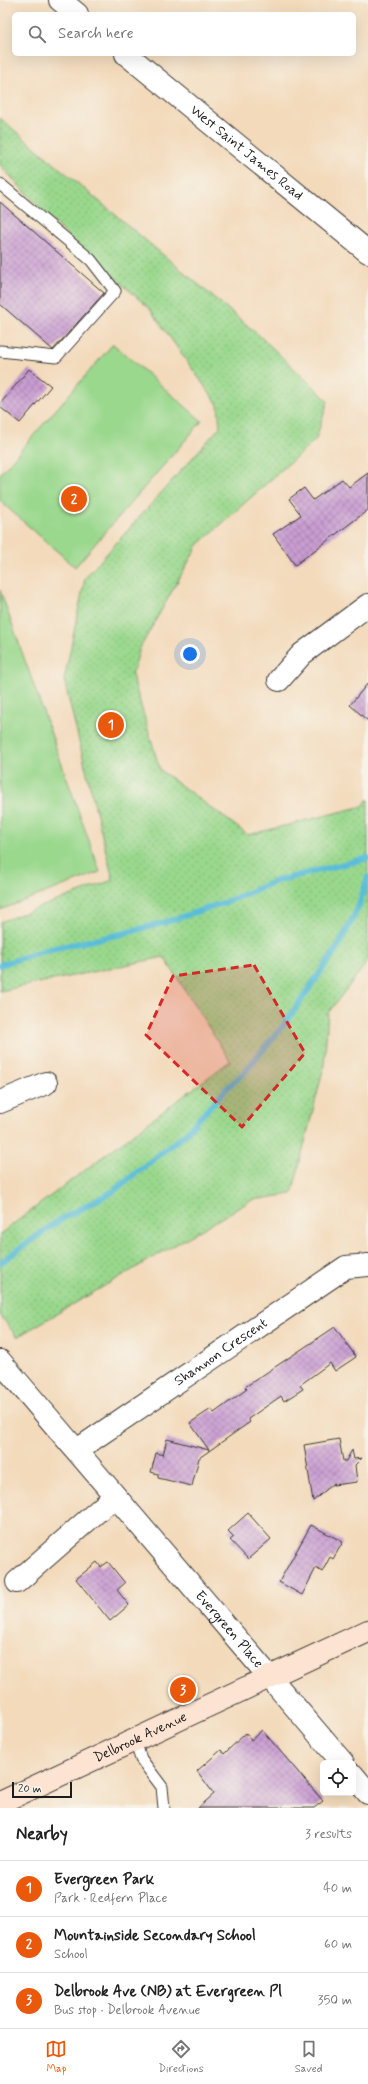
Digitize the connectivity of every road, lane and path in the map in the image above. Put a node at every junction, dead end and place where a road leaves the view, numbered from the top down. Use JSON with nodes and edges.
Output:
{"nodes":[{"id":1,"x":60,"y":0,"type":"edge"},
{"id":2,"x":75,"y":12,"type":"edge"},
{"id":3,"x":128,"y":56,"type":"edge"},
{"id":4,"x":0,"y":184,"type":"edge"},
{"id":5,"x":368,"y":252,"type":"edge"},
{"id":6,"x":0,"y":350,"type":"edge"},
{"id":7,"x":368,"y":605,"type":"edge"},
{"id":8,"x":279,"y":680,"type":"dead end"},
{"id":9,"x":46,"y":1083,"type":"dead end"},
{"id":10,"x":0,"y":1102,"type":"edge"},
{"id":11,"x":368,"y":1265,"type":"edge"},
{"id":12,"x":0,"y":1361,"type":"edge"},
{"id":13,"x":77,"y":1450,"type":"junction"},
{"id":14,"x":115,"y":1496,"type":"junction"},
{"id":15,"x":17,"y":1582,"type":"dead end"},
{"id":16,"x":368,"y":1631,"type":"edge"},
{"id":17,"x":270,"y":1676,"type":"junction"},
{"id":18,"x":135,"y":1740,"type":"junction"},
{"id":19,"x":340,"y":1760,"type":"edge"},
{"id":20,"x":356,"y":1779,"type":"edge"},
{"id":21,"x":368,"y":1793,"type":"edge"},
{"id":22,"x":0,"y":1803,"type":"edge"},
{"id":23,"x":164,"y":1808,"type":"edge"}],
"edges":[{"from":1,"to":2,"type":"street"},
{"from":3,"to":5,"type":"street","name":"West Saint James Road"},
{"from":4,"to":6,"type":"lane"},
{"from":7,"to":8,"type":"street"},
{"from":9,"to":10,"type":"street"},
{"from":11,"to":13,"type":"street","name":"Shannon Crescent"},
{"from":12,"to":13,"type":"street","name":"Evergreen Place"},
{"from":13,"to":14,"type":"street","name":"Evergreen Place"},
{"from":14,"to":15,"type":"street"},
{"from":14,"to":17,"type":"street","name":"Evergreen Place"},
{"from":16,"to":17,"type":"street","name":"Delbrook Avenue"},
{"from":17,"to":18,"type":"street","name":"Delbrook Avenue"},
{"from":17,"to":19,"type":"street","name":"Evergreen Place"},
{"from":18,"to":22,"type":"street","name":"Delbrook Avenue"},
{"from":18,"to":23,"type":"lane"},
{"from":20,"to":21,"type":"street"}]}
